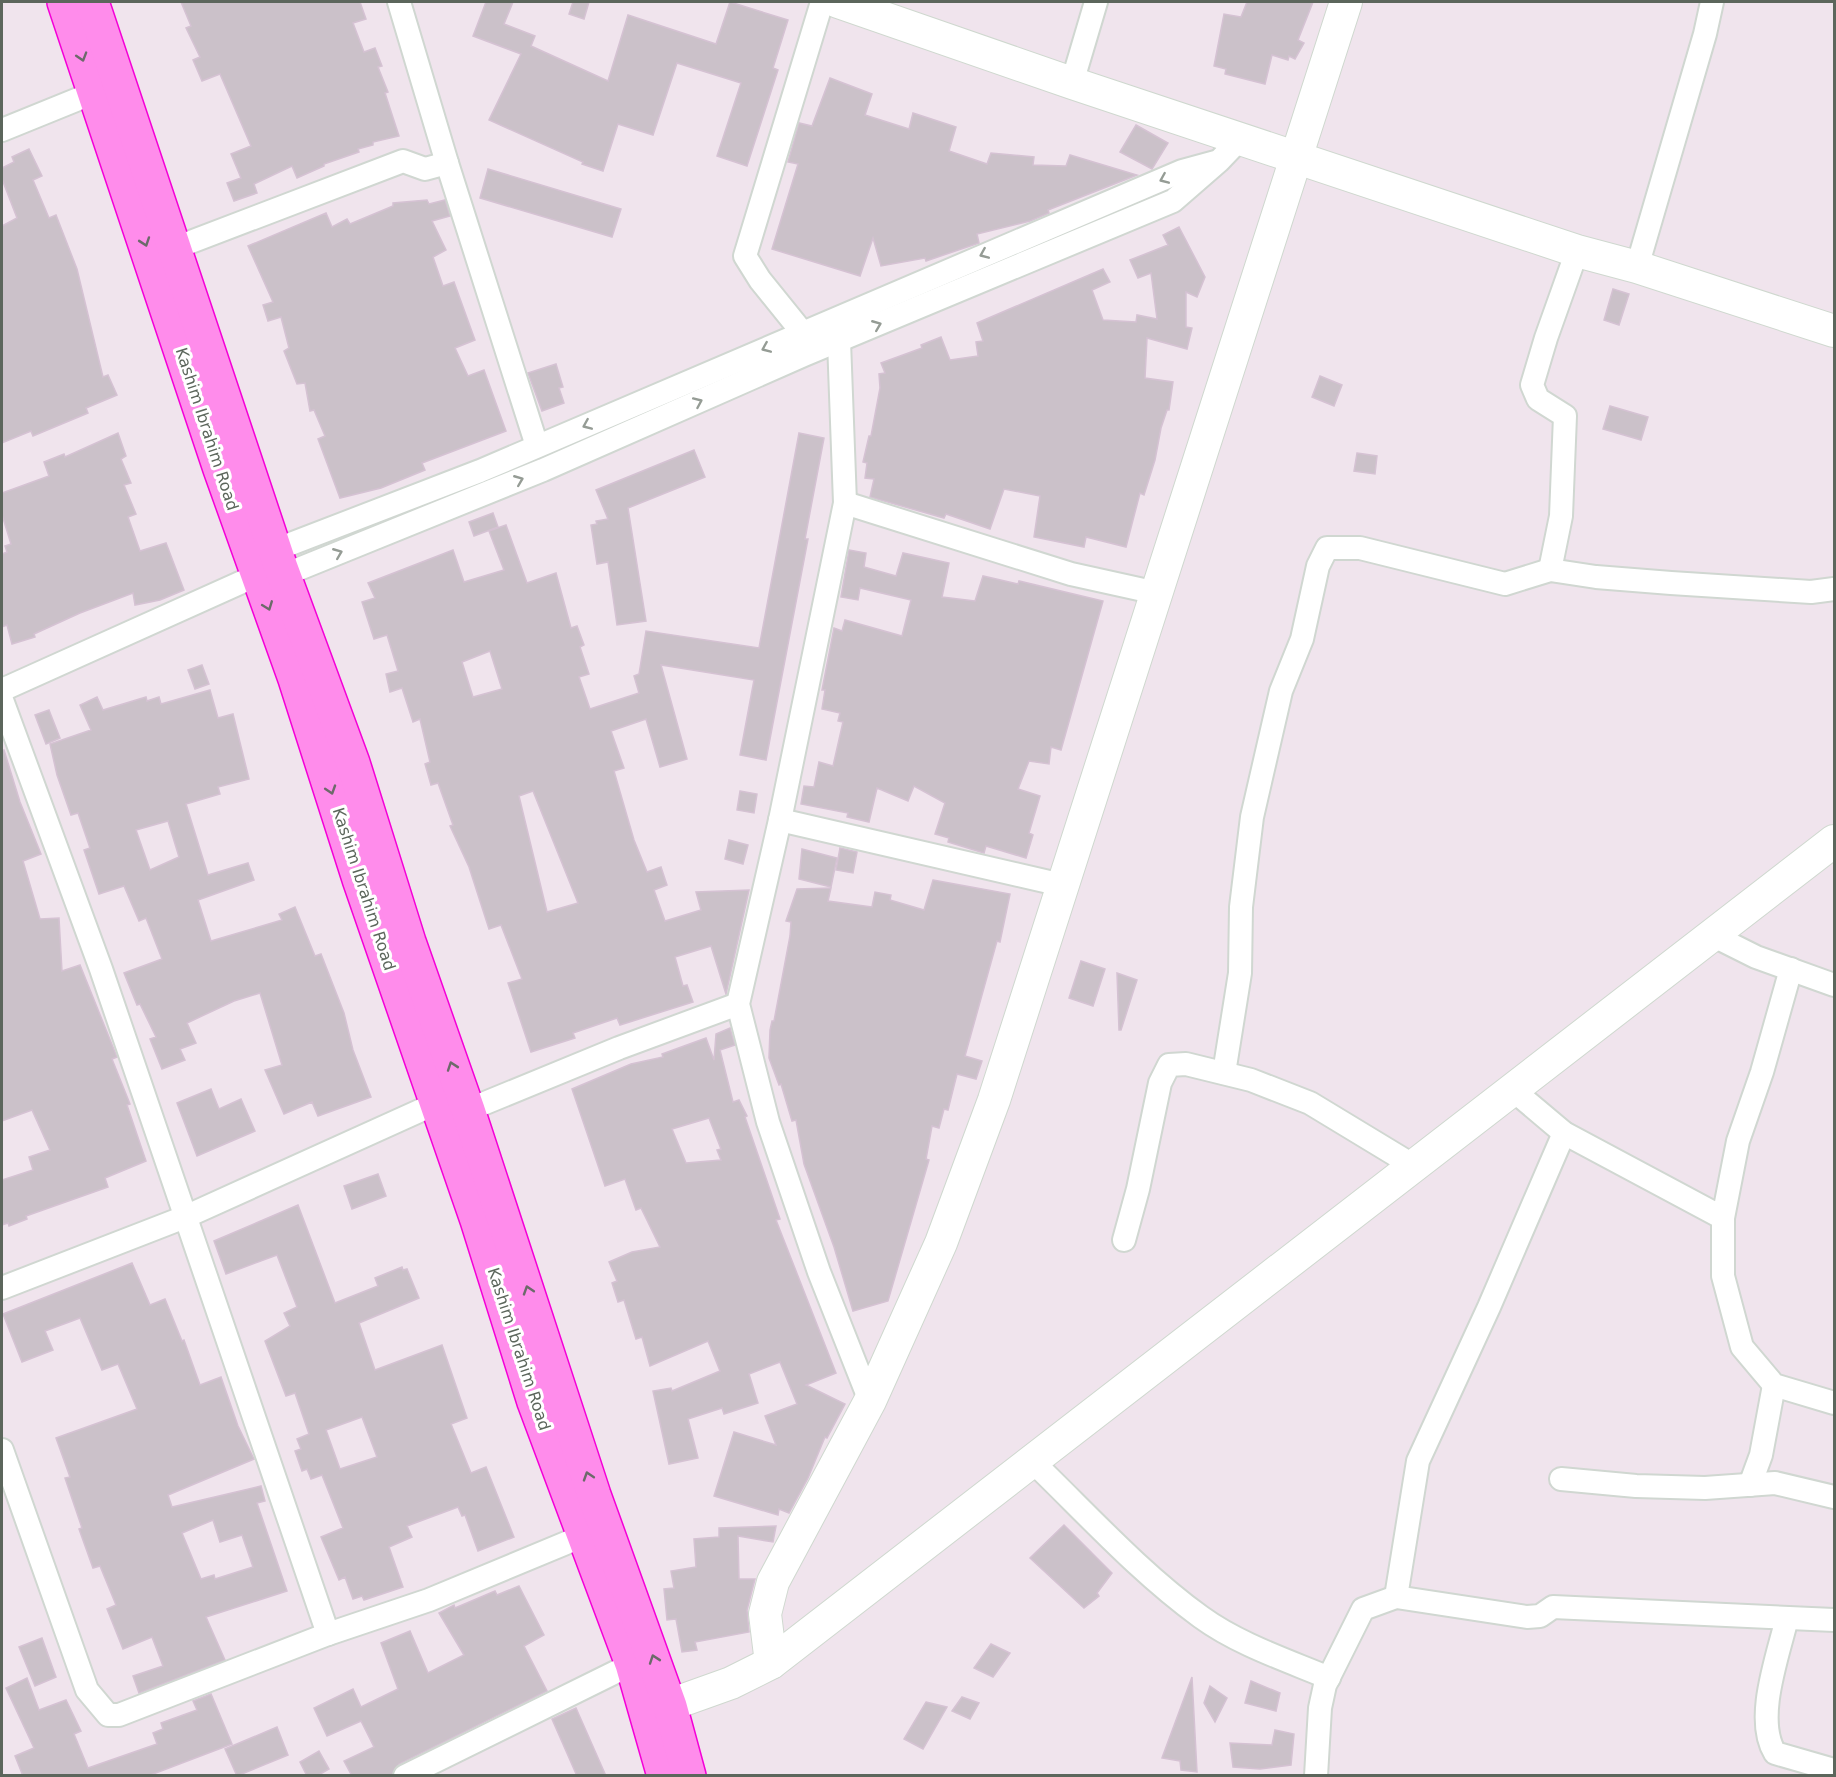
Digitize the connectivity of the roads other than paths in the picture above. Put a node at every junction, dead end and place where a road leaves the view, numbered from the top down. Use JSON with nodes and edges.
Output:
{"nodes":[{"id":1,"x":64,"y":2,"type":"edge"},
{"id":2,"x":92,"y":2,"type":"edge"},
{"id":3,"x":399,"y":2,"type":"edge"},
{"id":4,"x":839,"y":2,"type":"edge"},
{"id":5,"x":1096,"y":2,"type":"edge"},
{"id":6,"x":1346,"y":2,"type":"edge"},
{"id":7,"x":1712,"y":2,"type":"edge"},
{"id":8,"x":1072,"y":83,"type":"junction"},
{"id":9,"x":105,"y":88,"type":"junction"},
{"id":10,"x":2,"y":130,"type":"edge"},
{"id":11,"x":1241,"y":138,"type":"junction"},
{"id":12,"x":1297,"y":158,"type":"junction"},
{"id":13,"x":1219,"y":161,"type":"junction"},
{"id":14,"x":447,"y":163,"type":"junction"},
{"id":15,"x":176,"y":248,"type":"junction"},
{"id":16,"x":1577,"y":252,"type":"junction"},
{"id":17,"x":1637,"y":267,"type":"junction"},
{"id":18,"x":1834,"y":331,"type":"edge"},
{"id":19,"x":802,"y":332,"type":"junction"},
{"id":20,"x":839,"y":341,"type":"junction"},
{"id":21,"x":537,"y":446,"type":"junction"},
{"id":22,"x":845,"y":503,"type":"junction"},
{"id":23,"x":274,"y":566,"type":"junction"},
{"id":24,"x":1550,"y":570,"type":"junction"},
{"id":25,"x":1834,"y":589,"type":"edge"},
{"id":26,"x":1157,"y":593,"type":"junction"},
{"id":27,"x":2,"y":690,"type":"edge"},
{"id":28,"x":2,"y":700,"type":"edge"},
{"id":29,"x":780,"y":820,"type":"junction"},
{"id":30,"x":1834,"y":841,"type":"edge"},
{"id":31,"x":1062,"y":885,"type":"junction"},
{"id":32,"x":1712,"y":935,"type":"junction"},
{"id":33,"x":1791,"y":969,"type":"junction"},
{"id":34,"x":1834,"y":985,"type":"edge"},
{"id":35,"x":738,"y":1004,"type":"junction"},
{"id":36,"x":1224,"y":1073,"type":"junction"},
{"id":37,"x":1513,"y":1090,"type":"junction"},
{"id":38,"x":437,"y":1102,"type":"junction"},
{"id":39,"x":468,"y":1110,"type":"junction"},
{"id":40,"x":1564,"y":1133,"type":"junction"},
{"id":41,"x":1414,"y":1166,"type":"junction"},
{"id":42,"x":185,"y":1217,"type":"junction"},
{"id":43,"x":1723,"y":1218,"type":"junction"},
{"id":44,"x":1124,"y":1240,"type":"dead end"},
{"id":45,"x":2,"y":1288,"type":"edge"},
{"id":46,"x":1774,"y":1385,"type":"junction"},
{"id":47,"x":870,"y":1401,"type":"junction"},
{"id":48,"x":1834,"y":1404,"type":"edge"},
{"id":49,"x":2,"y":1450,"type":"edge"},
{"id":50,"x":1032,"y":1461,"type":"junction"},
{"id":51,"x":1561,"y":1479,"type":"dead end"},
{"id":52,"x":1750,"y":1485,"type":"junction"},
{"id":53,"x":1834,"y":1497,"type":"edge"},
{"id":54,"x":583,"y":1536,"type":"junction"},
{"id":55,"x":1396,"y":1597,"type":"junction"},
{"id":56,"x":1787,"y":1618,"type":"junction"},
{"id":57,"x":1834,"y":1620,"type":"edge"},
{"id":58,"x":328,"y":1634,"type":"junction"},
{"id":59,"x":771,"y":1663,"type":"junction"},
{"id":60,"x":632,"y":1664,"type":"junction"},
{"id":61,"x":1329,"y":1678,"type":"junction"},
{"id":62,"x":659,"y":1709,"type":"junction"},
{"id":63,"x":1834,"y":1770,"type":"edge"},
{"id":64,"x":405,"y":1776,"type":"edge"},
{"id":65,"x":664,"y":1776,"type":"edge"},
{"id":66,"x":690,"y":1776,"type":"edge"},
{"id":67,"x":1316,"y":1776,"type":"edge"}],
"edges":[{"from":1,"to":9,"type":"highway","name":"Kashim Ibrahim Road","one_way":true},
{"from":2,"to":9,"type":"highway","name":"Kashim Ibrahim Road"},
{"from":3,"to":14,"type":"street"},
{"from":4,"to":8,"type":"main road"},
{"from":4,"to":19,"type":"street"},
{"from":5,"to":8,"type":"street"},
{"from":6,"to":12,"type":"main road"},
{"from":7,"to":17,"type":"street"},
{"from":8,"to":11,"type":"main road"},
{"from":9,"to":10,"type":"street"},
{"from":9,"to":15,"type":"highway","name":"Kashim Ibrahim Road"},
{"from":9,"to":23,"type":"highway","name":"Kashim Ibrahim Road","one_way":true},
{"from":11,"to":12,"type":"main road"},
{"from":11,"to":13,"type":"street"},
{"from":12,"to":16,"type":"main road"},
{"from":12,"to":26,"type":"main road"},
{"from":13,"to":19,"type":"street","one_way":true},
{"from":20,"to":13,"type":"street","one_way":true},
{"from":14,"to":15,"type":"street"},
{"from":14,"to":21,"type":"street"},
{"from":15,"to":23,"type":"highway","name":"Kashim Ibrahim Road"},
{"from":16,"to":17,"type":"main road"},
{"from":16,"to":24,"type":"street"},
{"from":17,"to":18,"type":"main road"},
{"from":19,"to":21,"type":"street","one_way":true},
{"from":20,"to":22,"type":"street"},
{"from":23,"to":20,"type":"street","one_way":true},
{"from":21,"to":23,"type":"street"},
{"from":22,"to":26,"type":"street"},
{"from":22,"to":29,"type":"street"},
{"from":23,"to":27,"type":"street"},
{"from":23,"to":38,"type":"highway","name":"Kashim Ibrahim Road","one_way":true},
{"from":39,"to":23,"type":"highway","name":"Kashim Ibrahim Road","one_way":true},
{"from":24,"to":25,"type":"street"},
{"from":24,"to":36,"type":"street"},
{"from":26,"to":31,"type":"main road"},
{"from":28,"to":42,"type":"street"},
{"from":29,"to":31,"type":"street"},
{"from":29,"to":35,"type":"street"},
{"from":30,"to":32,"type":"main road"},
{"from":31,"to":47,"type":"main road"},
{"from":32,"to":33,"type":"street"},
{"from":32,"to":37,"type":"main road"},
{"from":33,"to":34,"type":"street"},
{"from":33,"to":43,"type":"street"},
{"from":35,"to":39,"type":"street"},
{"from":35,"to":47,"type":"street"},
{"from":36,"to":41,"type":"street"},
{"from":36,"to":44,"type":"street"},
{"from":37,"to":40,"type":"street"},
{"from":37,"to":41,"type":"main road"},
{"from":38,"to":42,"type":"street"},
{"from":38,"to":54,"type":"highway","name":"Kashim Ibrahim Road"},
{"from":62,"to":39,"type":"highway","name":"Kashim Ibrahim Road","one_way":true},
{"from":40,"to":43,"type":"street"},
{"from":40,"to":55,"type":"street"},
{"from":41,"to":50,"type":"main road"},
{"from":42,"to":45,"type":"street"},
{"from":42,"to":58,"type":"street"},
{"from":43,"to":46,"type":"street"},
{"from":46,"to":48,"type":"street"},
{"from":46,"to":52,"type":"street"},
{"from":47,"to":59,"type":"main road"},
{"from":49,"to":58,"type":"street"},
{"from":50,"to":59,"type":"main road"},
{"from":50,"to":61,"type":"street"},
{"from":51,"to":52,"type":"street"},
{"from":52,"to":53,"type":"street"},
{"from":54,"to":58,"type":"street"},
{"from":54,"to":60,"type":"highway","name":"Kashim Ibrahim Road"},
{"from":55,"to":56,"type":"street"},
{"from":55,"to":61,"type":"street"},
{"from":56,"to":57,"type":"street"},
{"from":56,"to":63,"type":"street"},
{"from":59,"to":62,"type":"main road"},
{"from":60,"to":62,"type":"highway","name":"Kashim Ibrahim Road"},
{"from":60,"to":64,"type":"street"},
{"from":61,"to":67,"type":"street"},
{"from":62,"to":65,"type":"highway","name":"Kashim Ibrahim Road"},
{"from":62,"to":66,"type":"highway","name":"Kashim Ibrahim Road"}]}
